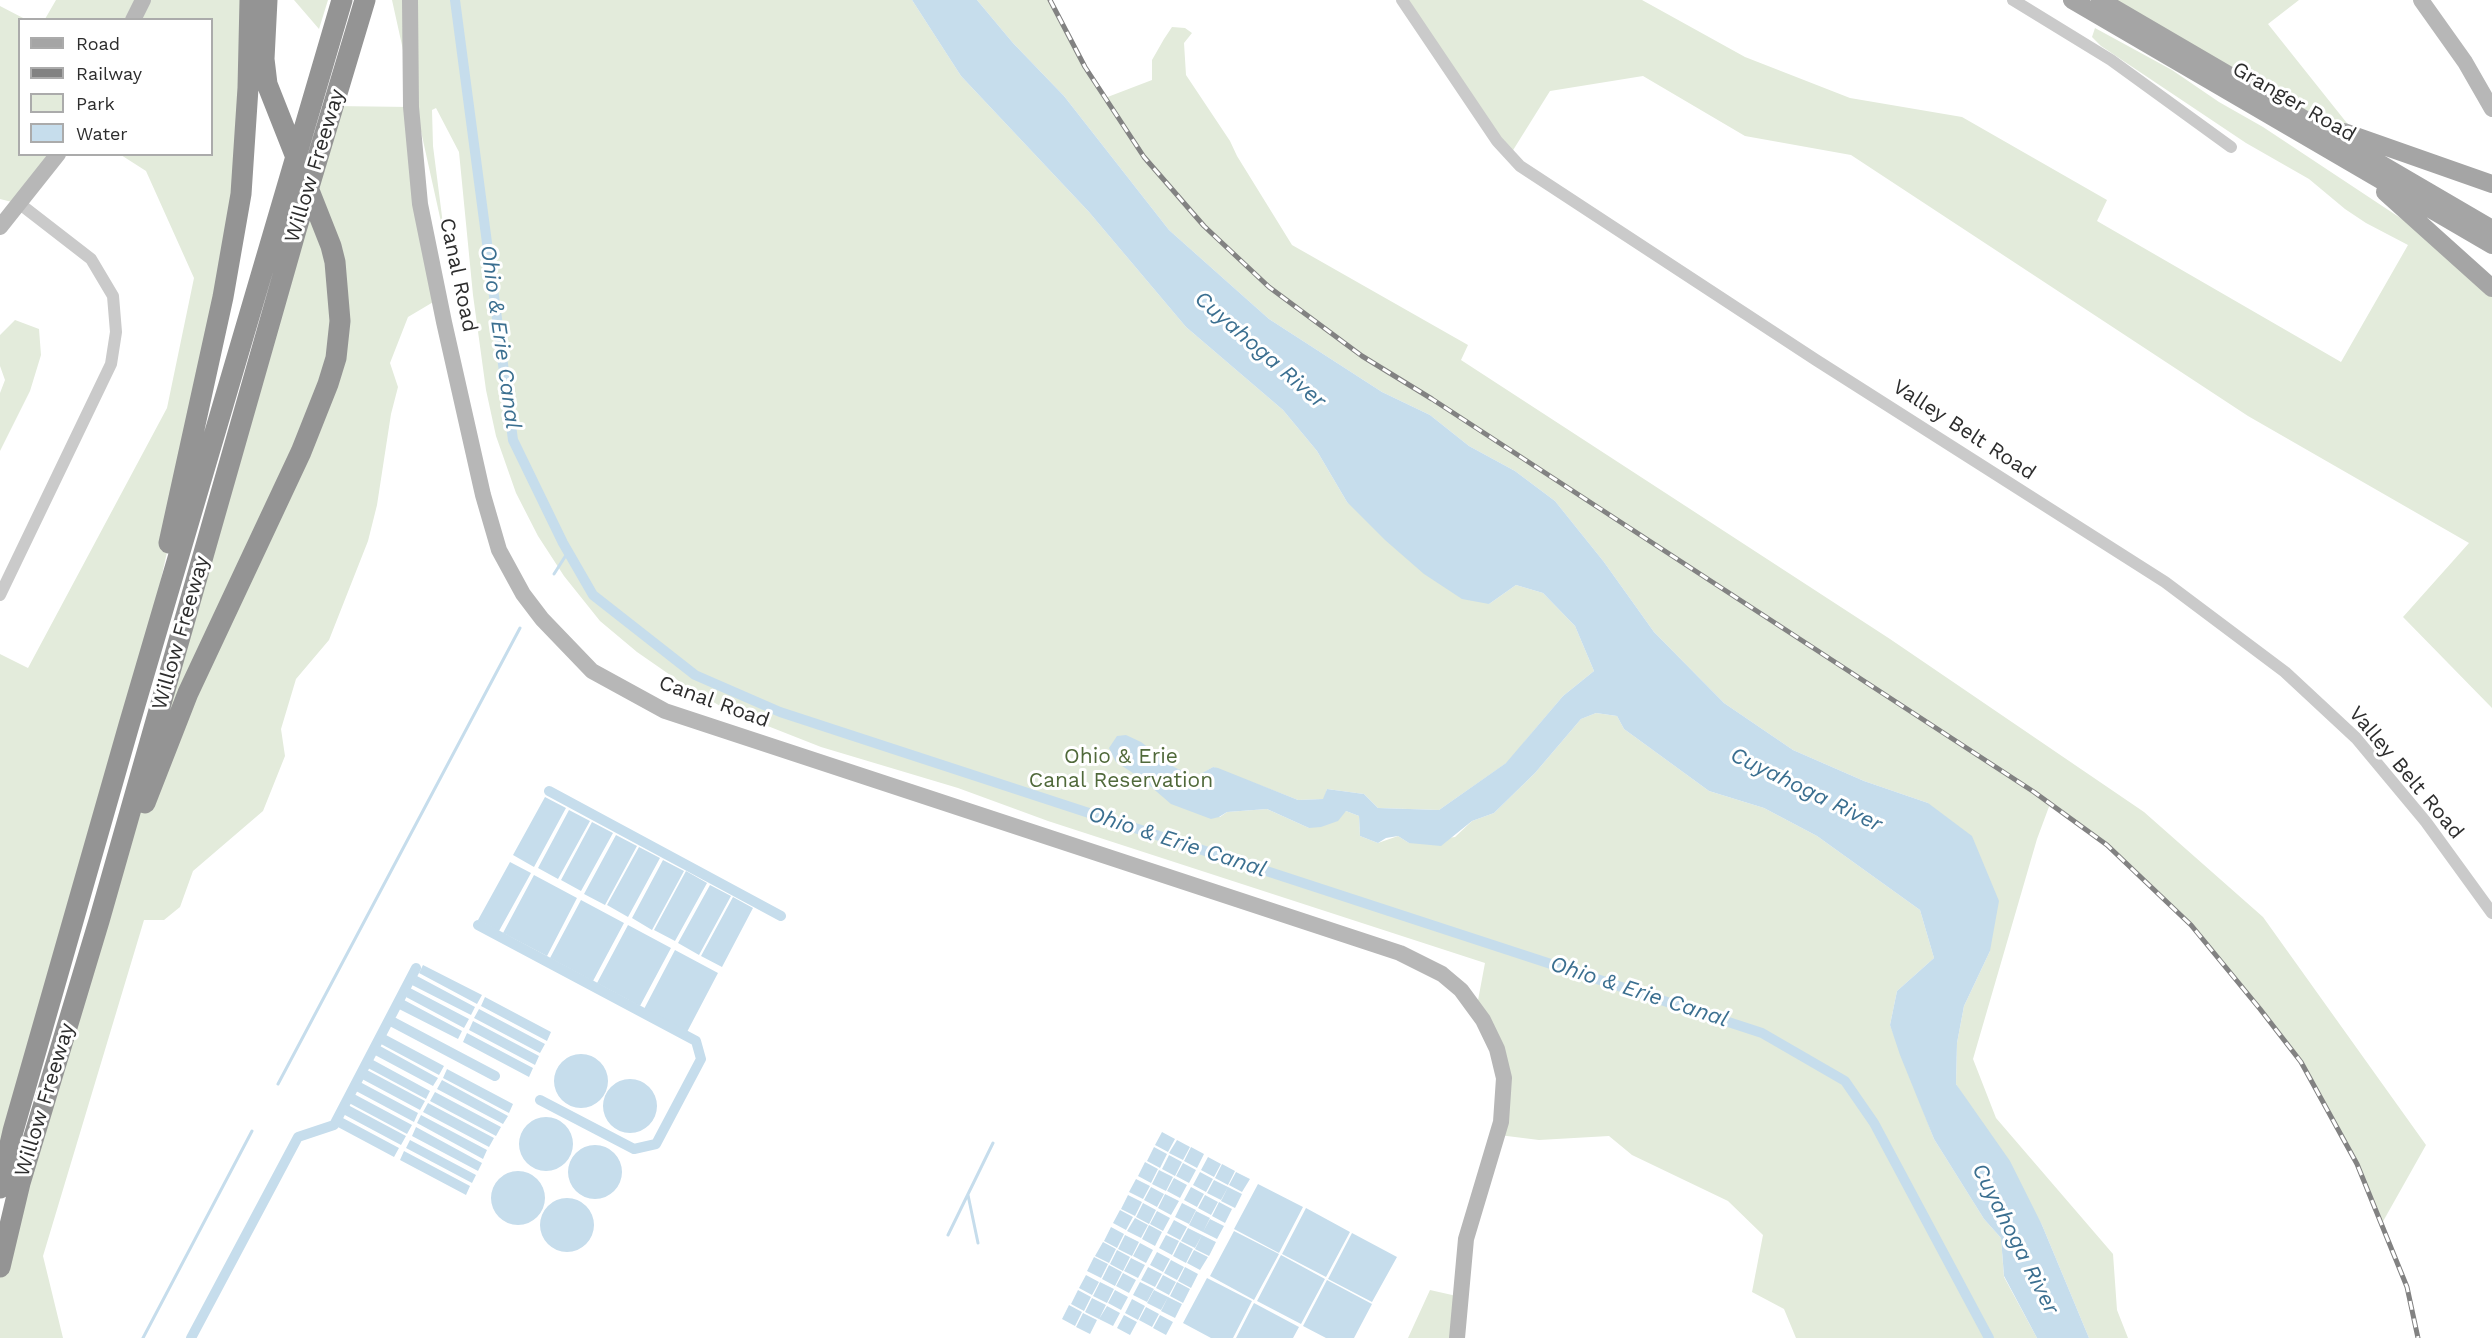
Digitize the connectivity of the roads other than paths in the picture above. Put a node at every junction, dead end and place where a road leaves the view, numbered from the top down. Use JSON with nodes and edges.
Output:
{"nodes":[{"id":1,"x":143,"y":0,"type":"edge"},
{"id":2,"x":250,"y":0,"type":"edge"},
{"id":3,"x":267,"y":0,"type":"edge"},
{"id":4,"x":342,"y":0,"type":"edge"},
{"id":5,"x":365,"y":0,"type":"edge"},
{"id":6,"x":410,"y":0,"type":"edge"},
{"id":7,"x":1402,"y":0,"type":"edge"},
{"id":8,"x":2013,"y":0,"type":"edge"},
{"id":9,"x":2072,"y":0,"type":"edge"},
{"id":10,"x":2100,"y":0,"type":"edge"},
{"id":11,"x":2421,"y":0,"type":"edge"},
{"id":12,"x":134,"y":18,"type":"edge"},
{"id":13,"x":2223,"y":71,"type":"junction"},
{"id":14,"x":2492,"y":109,"type":"edge"},
{"id":15,"x":2321,"y":144,"type":"junction"},
{"id":16,"x":2231,"y":147,"type":"dead end"},
{"id":17,"x":56,"y":156,"type":"edge"},
{"id":18,"x":2492,"y":184,"type":"edge"},
{"id":19,"x":20,"y":204,"type":"junction"},
{"id":20,"x":0,"y":226,"type":"edge"},
{"id":21,"x":2492,"y":229,"type":"edge"},
{"id":22,"x":2492,"y":244,"type":"edge"},
{"id":23,"x":2492,"y":288,"type":"edge"},
{"id":24,"x":0,"y":595,"type":"edge"},
{"id":25,"x":129,"y":725,"type":"junction"},
{"id":26,"x":2492,"y":913,"type":"edge"},
{"id":27,"x":99,"y":921,"type":"junction"},
{"id":28,"x":0,"y":1188,"type":"edge"},
{"id":29,"x":0,"y":1267,"type":"edge"},
{"id":30,"x":1457,"y":1338,"type":"edge"}],
"edges":[{"from":1,"to":12,"type":"street"},
{"from":2,"to":25,"type":"highway"},
{"from":3,"to":27,"type":"highway"},
{"from":4,"to":25,"type":"highway","name":"Willow Freeway"},
{"from":5,"to":27,"type":"highway","name":"Willow Freeway"},
{"from":6,"to":30,"type":"street","name":"Canal Road"},
{"from":7,"to":26,"type":"street","name":"Valley Belt Road"},
{"from":8,"to":16,"type":"street"},
{"from":9,"to":15,"type":"main road","name":"Granger Road"},
{"from":10,"to":13,"type":"main road","name":"Granger Road"},
{"from":11,"to":14,"type":"street"},
{"from":13,"to":18,"type":"main road"},
{"from":13,"to":21,"type":"main road","name":"Granger Road"},
{"from":15,"to":22,"type":"main road","name":"Granger Road"},
{"from":15,"to":23,"type":"main road"},
{"from":17,"to":19,"type":"street"},
{"from":19,"to":20,"type":"street"},
{"from":19,"to":24,"type":"street"},
{"from":25,"to":28,"type":"highway","name":"Willow Freeway"},
{"from":27,"to":29,"type":"highway","name":"Willow Freeway"}]}
